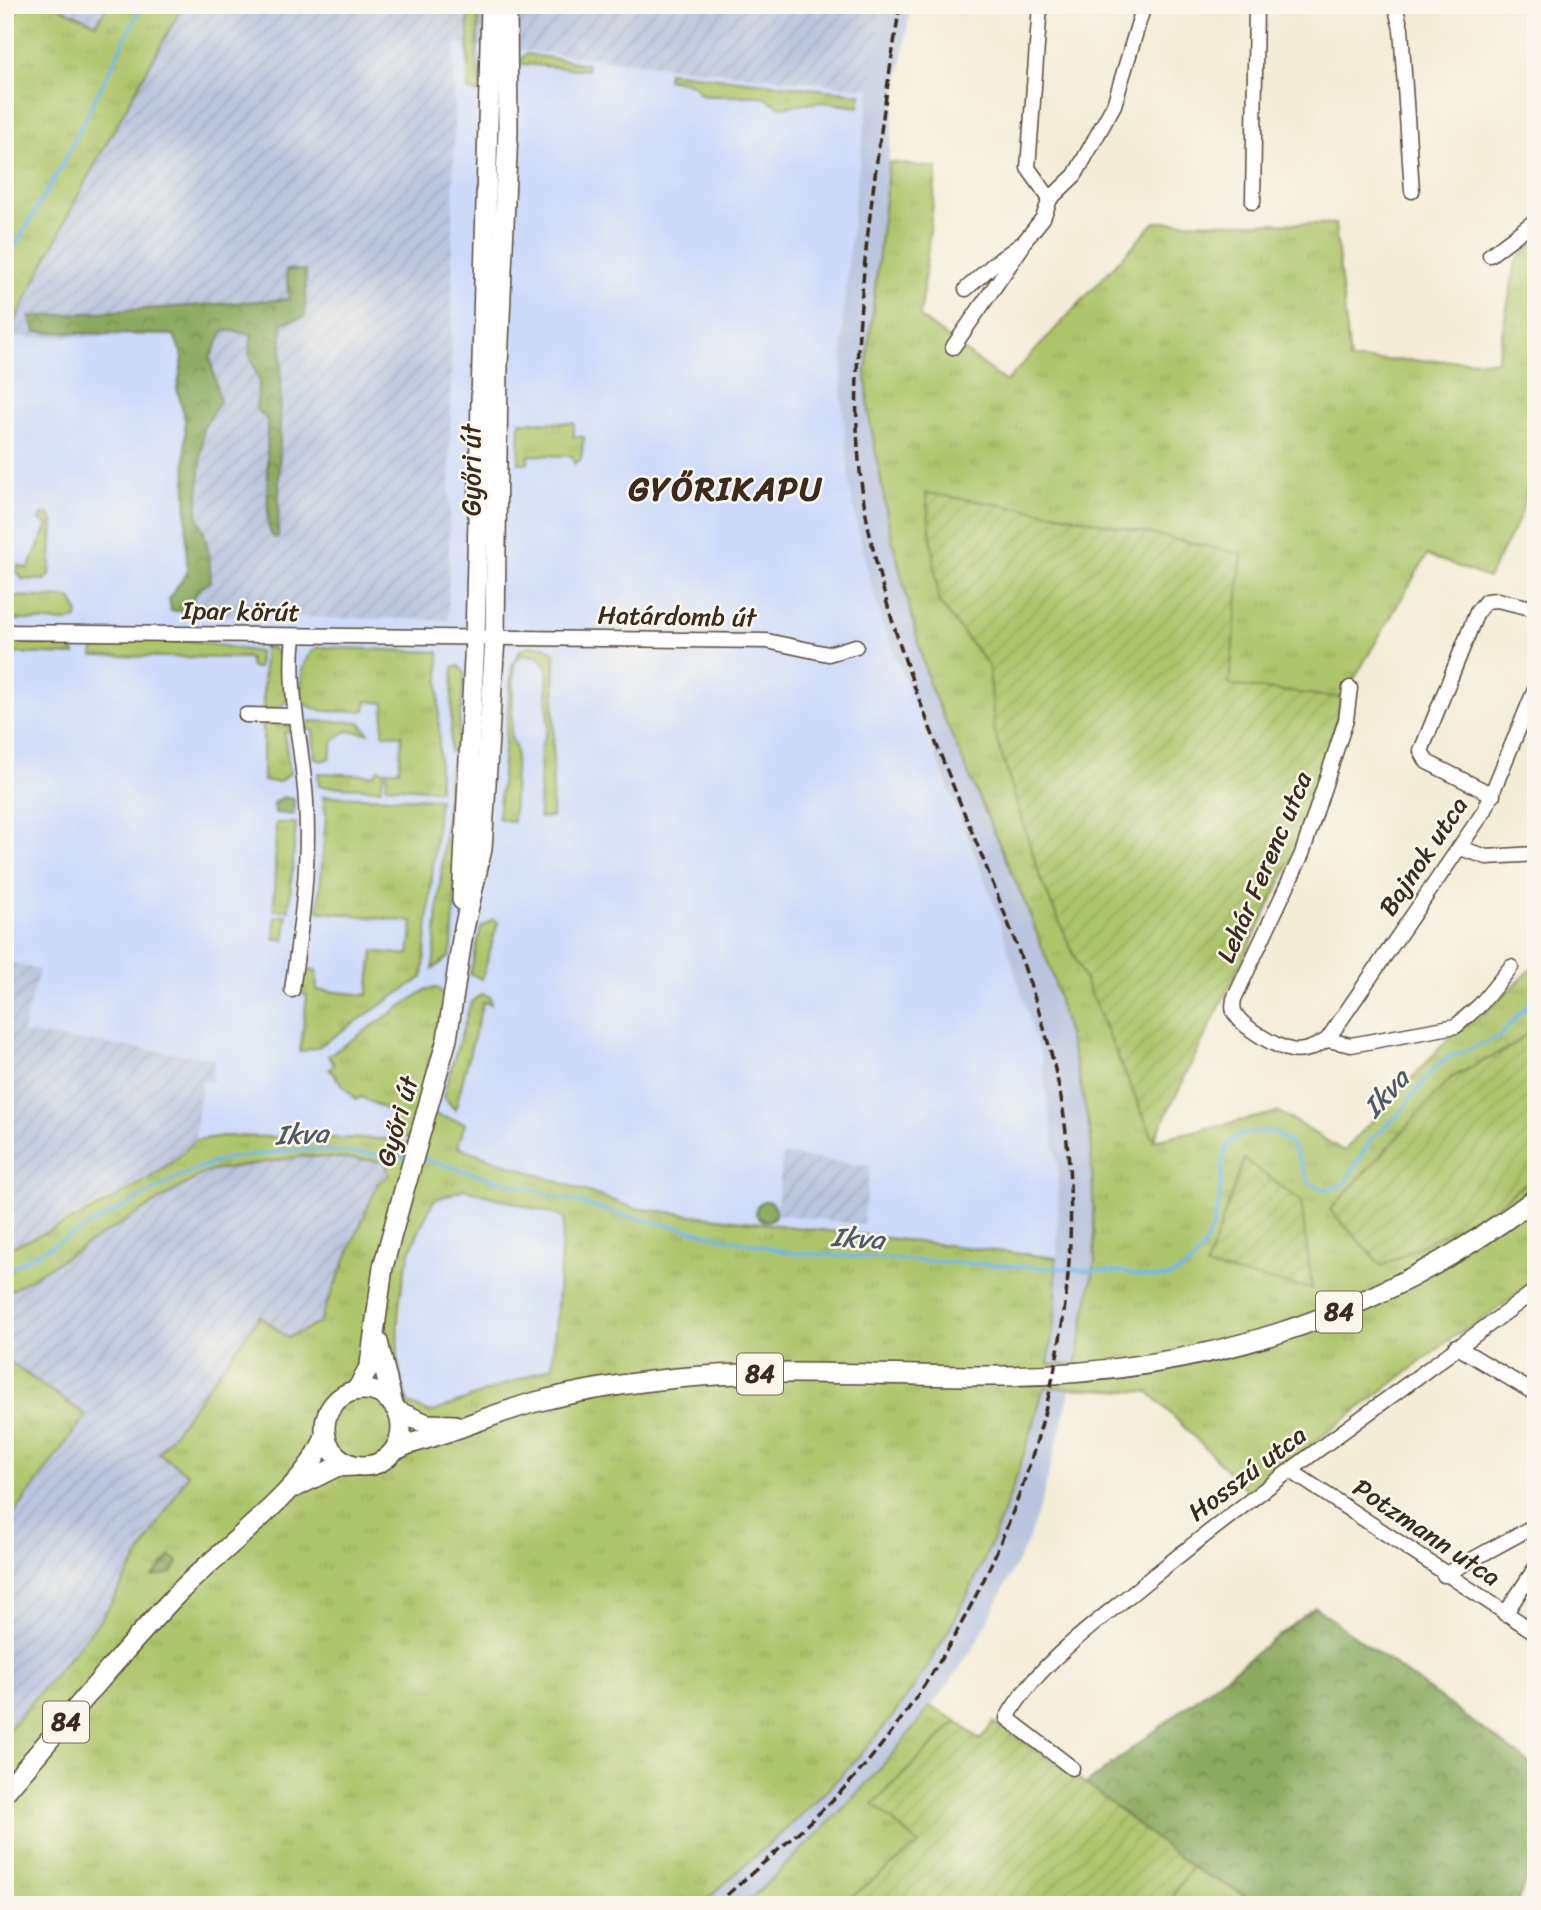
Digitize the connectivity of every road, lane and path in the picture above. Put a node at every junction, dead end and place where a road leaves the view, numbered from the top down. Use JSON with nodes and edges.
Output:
{"nodes":[{"id":1,"x":491,"y":5,"type":"edge"},
{"id":2,"x":507,"y":5,"type":"edge"},
{"id":3,"x":1040,"y":5,"type":"edge"},
{"id":4,"x":1144,"y":5,"type":"edge"},
{"id":5,"x":1256,"y":5,"type":"edge"},
{"id":6,"x":1395,"y":5,"type":"edge"},
{"id":7,"x":1412,"y":191,"type":"dead end"},
{"id":8,"x":1050,"y":199,"type":"junction"},
{"id":9,"x":1253,"y":202,"type":"dead end"},
{"id":10,"x":1536,"y":220,"type":"edge"},
{"id":11,"x":1023,"y":243,"type":"junction"},
{"id":12,"x":1490,"y":255,"type":"dead end"},
{"id":13,"x":966,"y":289,"type":"dead end"},
{"id":14,"x":953,"y":347,"type":"dead end"},
{"id":15,"x":1536,"y":609,"type":"edge"},
{"id":16,"x":5,"y":632,"type":"edge"},
{"id":17,"x":294,"y":637,"type":"junction"},
{"id":18,"x":485,"y":638,"type":"junction"},
{"id":19,"x":856,"y":646,"type":"dead end"},
{"id":20,"x":1536,"y":687,"type":"edge"},
{"id":21,"x":1350,"y":688,"type":"dead end"},
{"id":22,"x":246,"y":715,"type":"dead end"},
{"id":23,"x":294,"y":716,"type":"junction"},
{"id":24,"x":1493,"y":795,"type":"junction"},
{"id":25,"x":1460,"y":848,"type":"junction"},
{"id":26,"x":1536,"y":854,"type":"edge"},
{"id":27,"x":1511,"y":967,"type":"dead end"},
{"id":28,"x":292,"y":989,"type":"dead end"},
{"id":29,"x":1327,"y":1040,"type":"junction"},
{"id":30,"x":1536,"y":1198,"type":"edge"},
{"id":31,"x":1536,"y":1290,"type":"edge"},
{"id":32,"x":374,"y":1322,"type":"junction"},
{"id":33,"x":1456,"y":1346,"type":"junction"},
{"id":34,"x":357,"y":1390,"type":"junction"},
{"id":35,"x":1536,"y":1394,"type":"edge"},
{"id":36,"x":395,"y":1408,"type":"junction"},
{"id":37,"x":466,"y":1425,"type":"junction"},
{"id":38,"x":325,"y":1435,"type":"junction"},
{"id":39,"x":394,"y":1451,"type":"junction"},
{"id":40,"x":355,"y":1466,"type":"junction"},
{"id":41,"x":1291,"y":1471,"type":"junction"},
{"id":42,"x":286,"y":1492,"type":"junction"},
{"id":43,"x":1536,"y":1525,"type":"edge"},
{"id":44,"x":1536,"y":1567,"type":"edge"},
{"id":45,"x":1444,"y":1575,"type":"junction"},
{"id":46,"x":1505,"y":1614,"type":"junction"},
{"id":47,"x":1536,"y":1633,"type":"edge"},
{"id":48,"x":1072,"y":1768,"type":"dead end"},
{"id":49,"x":5,"y":1792,"type":"edge"}],
"edges":[{"from":1,"to":18,"type":"main road","name":"Győri út"},
{"from":2,"to":18,"type":"main road","name":"Győri út"},
{"from":3,"to":8,"type":"street"},
{"from":4,"to":8,"type":"street"},
{"from":5,"to":9,"type":"street"},
{"from":6,"to":7,"type":"street"},
{"from":8,"to":11,"type":"street"},
{"from":10,"to":12,"type":"street"},
{"from":11,"to":13,"type":"street"},
{"from":11,"to":14,"type":"street"},
{"from":15,"to":24,"type":"street"},
{"from":16,"to":17,"type":"street","name":"Ipar körút"},
{"from":17,"to":18,"type":"street","name":"Ipar körút"},
{"from":17,"to":23,"type":"street"},
{"from":18,"to":19,"type":"street","name":"Határdomb út"},
{"from":18,"to":32,"type":"main road","name":"Győri út"},
{"from":20,"to":24,"type":"street","name":"Bajnok utca"},
{"from":21,"to":29,"type":"street","name":"Lehár Ferenc utca"},
{"from":22,"to":23,"type":"street"},
{"from":23,"to":28,"type":"street"},
{"from":24,"to":25,"type":"street","name":"Bajnok utca"},
{"from":25,"to":26,"type":"street"},
{"from":25,"to":29,"type":"street","name":"Bajnok utca"},
{"from":27,"to":29,"type":"street"},
{"from":30,"to":37,"type":"main road","number":"84"},
{"from":31,"to":33,"type":"street","name":"Hosszú utca"},
{"from":32,"to":34,"type":"main road","name":"Győri út"},
{"from":32,"to":36,"type":"main road","name":"Győri út"},
{"from":33,"to":35,"type":"street"},
{"from":33,"to":41,"type":"street","name":"Hosszú utca"},
{"from":34,"to":36,"type":"main road","number":"84"},
{"from":34,"to":38,"type":"main road","number":"84"},
{"from":36,"to":37,"type":"main road","number":"84"},
{"from":36,"to":39,"type":"main road"},
{"from":37,"to":39,"type":"main road","number":"84"},
{"from":38,"to":40,"type":"main road"},
{"from":38,"to":42,"type":"main road","number":"84"},
{"from":39,"to":40,"type":"main road","number":"84"},
{"from":40,"to":42,"type":"main road","number":"84"},
{"from":41,"to":45,"type":"street","name":"Potzmann utca"},
{"from":41,"to":48,"type":"street","name":"Hosszú utca"},
{"from":42,"to":49,"type":"main road","number":"84"},
{"from":43,"to":45,"type":"street"},
{"from":44,"to":46,"type":"street"},
{"from":45,"to":46,"type":"street","name":"Potzmann utca"},
{"from":46,"to":47,"type":"street","name":"Potzmann utca"}]}
